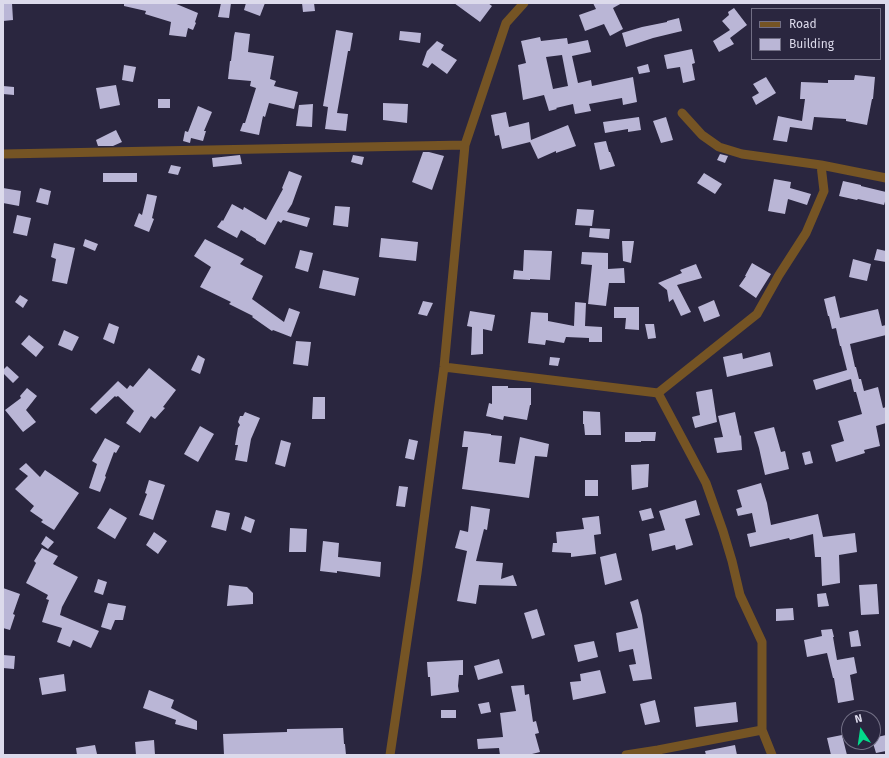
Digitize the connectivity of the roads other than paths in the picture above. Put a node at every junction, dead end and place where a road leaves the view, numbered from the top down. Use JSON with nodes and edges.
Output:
{"nodes":[{"id":1,"x":524,"y":3,"type":"edge"},
{"id":2,"x":682,"y":113,"type":"dead end"},
{"id":3,"x":465,"y":145,"type":"junction"},
{"id":4,"x":3,"y":154,"type":"edge"},
{"id":5,"x":821,"y":165,"type":"junction"},
{"id":6,"x":886,"y":178,"type":"edge"},
{"id":7,"x":444,"y":367,"type":"junction"},
{"id":8,"x":658,"y":394,"type":"junction"},
{"id":9,"x":762,"y":730,"type":"junction"},
{"id":10,"x":659,"y":753,"type":"edge"},
{"id":11,"x":390,"y":755,"type":"edge"},
{"id":12,"x":626,"y":755,"type":"edge"},
{"id":13,"x":772,"y":755,"type":"edge"}],
"edges":[{"from":1,"to":3,"type":"street"},
{"from":2,"to":5,"type":"street"},
{"from":3,"to":4,"type":"street"},
{"from":3,"to":7,"type":"street"},
{"from":5,"to":6,"type":"street"},
{"from":5,"to":8,"type":"street"},
{"from":7,"to":8,"type":"street"},
{"from":7,"to":11,"type":"street"},
{"from":8,"to":9,"type":"street"},
{"from":9,"to":10,"type":"street"},
{"from":9,"to":13,"type":"street"},
{"from":10,"to":12,"type":"street"}]}
